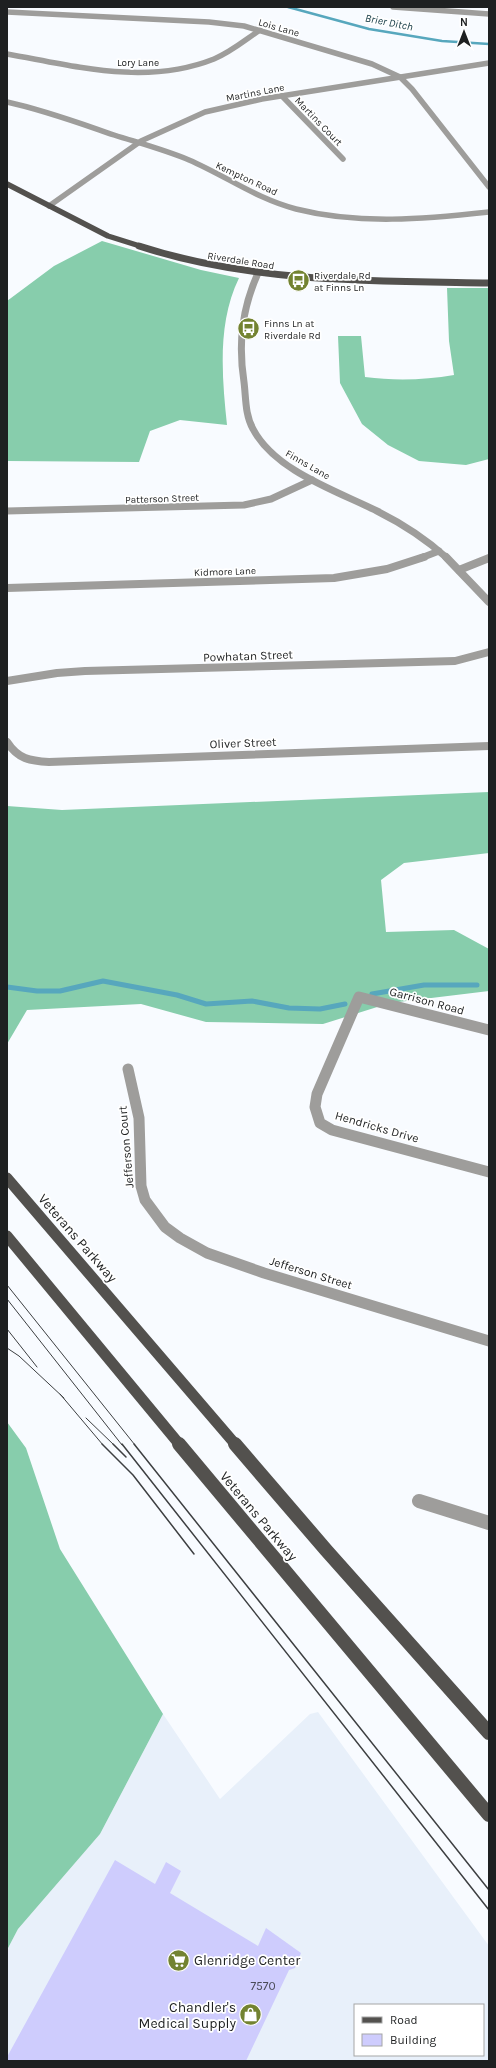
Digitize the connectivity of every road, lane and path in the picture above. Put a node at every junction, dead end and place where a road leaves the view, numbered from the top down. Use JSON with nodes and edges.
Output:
{"nodes":[{"id":1,"x":393,"y":7,"type":"edge"},
{"id":2,"x":7,"y":12,"type":"edge"},
{"id":3,"x":489,"y":14,"type":"edge"},
{"id":4,"x":260,"y":30,"type":"junction"},
{"id":5,"x":7,"y":54,"type":"edge"},
{"id":6,"x":489,"y":63,"type":"edge"},
{"id":7,"x":400,"y":77,"type":"junction"},
{"id":8,"x":282,"y":96,"type":"junction"},
{"id":9,"x":7,"y":102,"type":"edge"},
{"id":10,"x":141,"y":142,"type":"junction"},
{"id":11,"x":343,"y":159,"type":"dead end"},
{"id":12,"x":7,"y":184,"type":"edge"},
{"id":13,"x":489,"y":187,"type":"edge"},
{"id":14,"x":49,"y":206,"type":"junction"},
{"id":15,"x":489,"y":212,"type":"edge"},
{"id":16,"x":258,"y":273,"type":"junction"},
{"id":17,"x":489,"y":283,"type":"edge"},
{"id":18,"x":312,"y":480,"type":"junction"},
{"id":19,"x":7,"y":511,"type":"edge"},
{"id":20,"x":439,"y":551,"type":"junction"},
{"id":21,"x":489,"y":558,"type":"edge"},
{"id":22,"x":459,"y":570,"type":"junction"},
{"id":23,"x":7,"y":588,"type":"edge"},
{"id":24,"x":489,"y":602,"type":"edge"},
{"id":25,"x":489,"y":652,"type":"edge"},
{"id":26,"x":7,"y":681,"type":"edge"},
{"id":27,"x":7,"y":742,"type":"edge"},
{"id":28,"x":489,"y":746,"type":"edge"},
{"id":29,"x":360,"y":997,"type":"joint"},
{"id":30,"x":489,"y":1030,"type":"edge"},
{"id":31,"x":128,"y":1068,"type":"dead end"},
{"id":32,"x":489,"y":1172,"type":"edge"},
{"id":33,"x":7,"y":1178,"type":"edge"},
{"id":34,"x":145,"y":1200,"type":"joint"},
{"id":35,"x":7,"y":1236,"type":"edge"},
{"id":36,"x":489,"y":1341,"type":"edge"},
{"id":37,"x":419,"y":1500,"type":"dead end"},
{"id":38,"x":489,"y":1524,"type":"edge"},
{"id":39,"x":489,"y":1733,"type":"edge"},
{"id":40,"x":489,"y":1816,"type":"edge"}],
"edges":[{"from":1,"to":3,"type":"street"},
{"from":2,"to":4,"type":"street","name":"Lois Lane"},
{"from":4,"to":5,"type":"street","name":"Lory Lane"},
{"from":4,"to":7,"type":"street","name":"Lois Lane"},
{"from":6,"to":7,"type":"street","name":"Martins Lane"},
{"from":7,"to":8,"type":"street","name":"Martins Lane"},
{"from":7,"to":13,"type":"street","name":"Lois Lane"},
{"from":8,"to":10,"type":"street","name":"Martins Lane"},
{"from":8,"to":11,"type":"street","name":"Martins Court"},
{"from":9,"to":10,"type":"street","name":"Kempton Road"},
{"from":10,"to":14,"type":"street","name":"Martins Lane"},
{"from":10,"to":15,"type":"street","name":"Kempton Road"},
{"from":12,"to":14,"type":"main road","name":"Riverdale Road"},
{"from":14,"to":16,"type":"main road","name":"Riverdale Road"},
{"from":16,"to":17,"type":"main road","name":"Riverdale Road"},
{"from":16,"to":18,"type":"street","name":"Finns Lane"},
{"from":18,"to":19,"type":"street","name":"Patterson Street"},
{"from":18,"to":20,"type":"street","name":"Finns Lane"},
{"from":20,"to":22,"type":"street","name":"Finns Lane"},
{"from":20,"to":23,"type":"street","name":"Kidmore Lane"},
{"from":21,"to":22,"type":"street"},
{"from":22,"to":24,"type":"street","name":"Finns Lane"},
{"from":25,"to":26,"type":"street","name":"Powhatan Street"},
{"from":27,"to":28,"type":"street","name":"Oliver Street"},
{"from":29,"to":30,"type":"street","name":"Garrison Road"},
{"from":29,"to":32,"type":"street","name":"Hendricks Drive"},
{"from":31,"to":34,"type":"street","name":"Jefferson Court"},
{"from":33,"to":39,"type":"main road","name":"Veterans Parkway"},
{"from":34,"to":36,"type":"street","name":"Jefferson Street"},
{"from":35,"to":40,"type":"main road","name":"Veterans Parkway"},
{"from":37,"to":38,"type":"street"}]}
